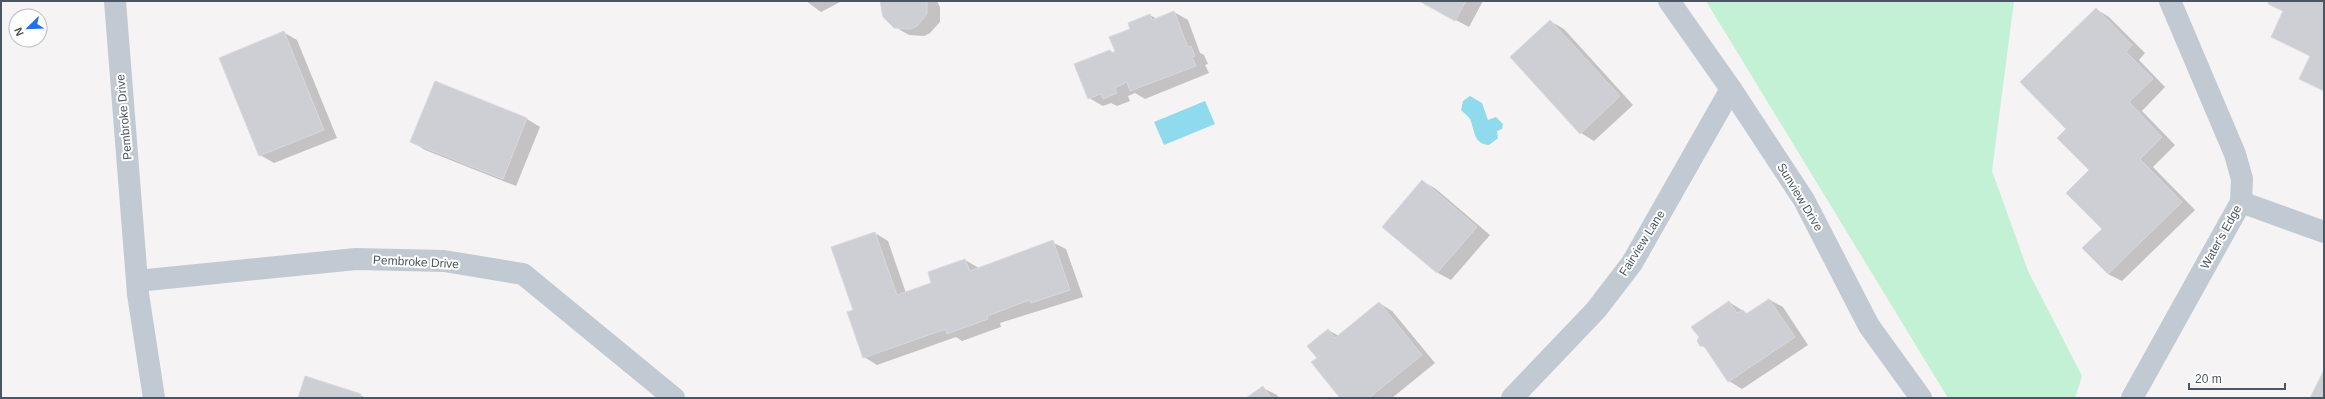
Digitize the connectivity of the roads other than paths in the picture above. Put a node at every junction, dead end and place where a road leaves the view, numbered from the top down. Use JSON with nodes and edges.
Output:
{"nodes":[{"id":1,"x":115,"y":1,"type":"edge"},
{"id":2,"x":1669,"y":1,"type":"edge"},
{"id":3,"x":2170,"y":1,"type":"edge"},
{"id":4,"x":1731,"y":88,"type":"junction"},
{"id":5,"x":2241,"y":202,"type":"junction"},
{"id":6,"x":2324,"y":232,"type":"edge"},
{"id":7,"x":137,"y":281,"type":"junction"},
{"id":8,"x":154,"y":398,"type":"edge"},
{"id":9,"x":674,"y":398,"type":"edge"},
{"id":10,"x":1512,"y":398,"type":"edge"},
{"id":11,"x":1921,"y":398,"type":"edge"},
{"id":12,"x":2132,"y":398,"type":"edge"}],
"edges":[{"from":1,"to":7,"type":"street","name":"Pembroke Drive"},
{"from":2,"to":4,"type":"street","name":"Sunview Drive"},
{"from":3,"to":5,"type":"street","name":"Water's Edge"},
{"from":4,"to":10,"type":"street","name":"Fairview Lane"},
{"from":4,"to":11,"type":"street","name":"Sunview Drive"},
{"from":5,"to":6,"type":"street"},
{"from":5,"to":12,"type":"street","name":"Water's Edge"},
{"from":7,"to":8,"type":"street","name":"Pembroke Drive"},
{"from":7,"to":9,"type":"street","name":"Pembroke Drive"}]}
